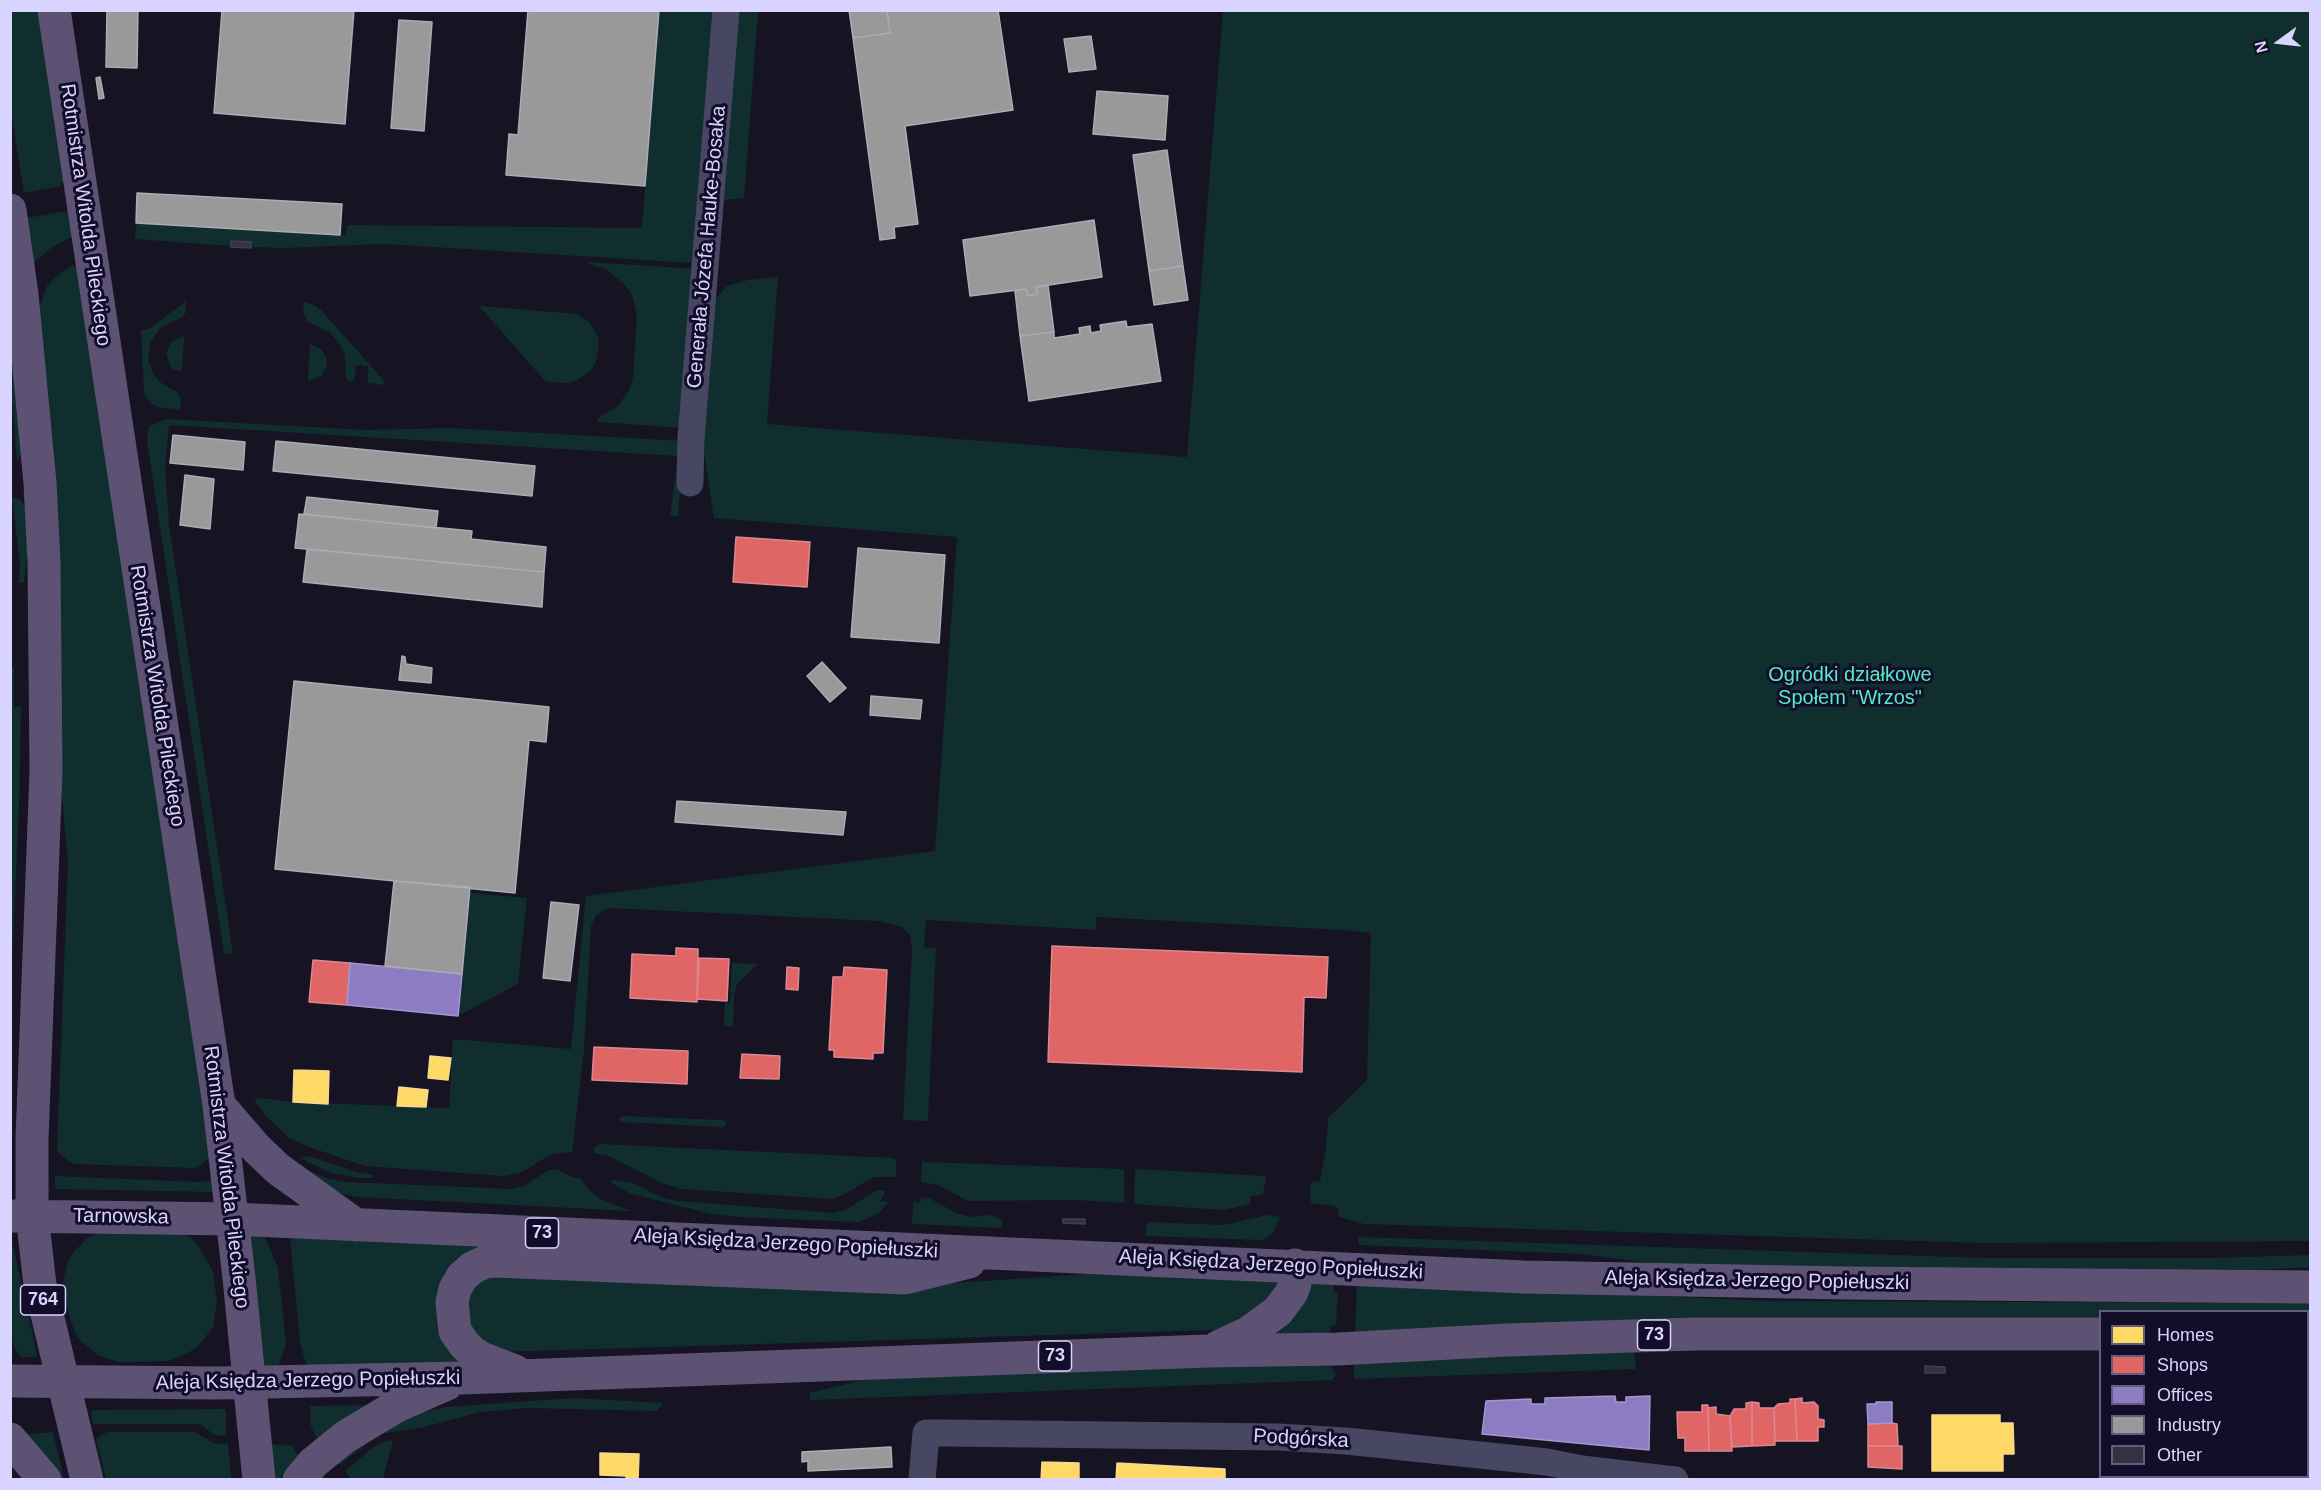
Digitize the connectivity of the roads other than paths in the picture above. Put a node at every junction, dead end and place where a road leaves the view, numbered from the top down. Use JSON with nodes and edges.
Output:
{"nodes":[{"id":1,"x":54,"y":10,"type":"edge"},
{"id":2,"x":726,"y":10,"type":"edge"},
{"id":3,"x":10,"y":210,"type":"edge"},
{"id":4,"x":690,"y":483,"type":"dead end"},
{"id":5,"x":34,"y":1082,"type":"junction"},
{"id":6,"x":219,"y":1106,"type":"junction"},
{"id":7,"x":10,"y":1112,"type":"edge"},
{"id":8,"x":21,"y":1216,"type":"edge"},
{"id":9,"x":232,"y":1219,"type":"junction"},
{"id":10,"x":356,"y":1225,"type":"junction"},
{"id":11,"x":1002,"y":1254,"type":"junction"},
{"id":12,"x":1295,"y":1265,"type":"junction"},
{"id":13,"x":2310,"y":1287,"type":"edge"},
{"id":14,"x":2099,"y":1334,"type":"edge"},
{"id":15,"x":1208,"y":1351,"type":"junction"},
{"id":16,"x":526,"y":1375,"type":"junction"},
{"id":17,"x":462,"y":1378,"type":"junction"},
{"id":18,"x":10,"y":1381,"type":"edge"},
{"id":19,"x":250,"y":1382,"type":"junction"},
{"id":20,"x":63,"y":1383,"type":"junction"},
{"id":21,"x":10,"y":1438,"type":"edge"},
{"id":22,"x":1564,"y":1473,"type":"edge"},
{"id":23,"x":45,"y":1479,"type":"edge"},
{"id":24,"x":87,"y":1479,"type":"edge"},
{"id":25,"x":259,"y":1479,"type":"edge"},
{"id":26,"x":299,"y":1479,"type":"edge"},
{"id":27,"x":922,"y":1479,"type":"edge"},
{"id":28,"x":1675,"y":1479,"type":"edge"}],
"edges":[{"from":1,"to":6,"type":"main road","name":"Rotmistrza Witolda Pileckiego"},
{"from":2,"to":4,"type":"street","name":"Generała Józefa Hauke-Bosaka"},
{"from":3,"to":5,"type":"main road","number":"764"},
{"from":5,"to":7,"type":"main road"},
{"from":5,"to":8,"type":"main road","number":"764"},
{"from":6,"to":9,"type":"main road","name":"Rotmistrza Witolda Pileckiego"},
{"from":6,"to":10,"type":"main road"},
{"from":8,"to":9,"type":"main road","name":"Tarnowska","number":"73"},
{"from":8,"to":20,"type":"main road","number":"764"},
{"from":9,"to":10,"type":"main road","name":"Aleja Księdza Jerzego Popiełuszki","number":"73"},
{"from":9,"to":19,"type":"main road","name":"Rotmistrza Witolda Pileckiego"},
{"from":10,"to":11,"type":"main road","name":"Aleja Księdza Jerzego Popiełuszki","number":"73"},
{"from":11,"to":12,"type":"main road","name":"Aleja Księdza Jerzego Popiełuszki","number":"73"},
{"from":11,"to":16,"type":"main road"},
{"from":12,"to":13,"type":"main road","name":"Aleja Księdza Jerzego Popiełuszki","number":"73"},
{"from":12,"to":15,"type":"main road"},
{"from":14,"to":15,"type":"main road","name":"Aleja Księdza Jerzego Popiełuszki","number":"73"},
{"from":15,"to":16,"type":"main road","name":"Aleja Księdza Jerzego Popiełuszki","number":"73"},
{"from":16,"to":17,"type":"main road","name":"Aleja Księdza Jerzego Popiełuszki","number":"73"},
{"from":17,"to":19,"type":"main road","name":"Aleja Księdza Jerzego Popiełuszki","number":"73"},
{"from":17,"to":26,"type":"main road"},
{"from":18,"to":20,"type":"main road","number":"73"},
{"from":19,"to":20,"type":"main road","name":"Aleja Księdza Jerzego Popiełuszki","number":"73"},
{"from":19,"to":25,"type":"main road","name":"Rotmistrza Witolda Pileckiego"},
{"from":20,"to":24,"type":"main road"},
{"from":21,"to":23,"type":"main road"},
{"from":22,"to":27,"type":"street","name":"Podgórska"},
{"from":22,"to":28,"type":"street","name":"Podgórska"}]}
